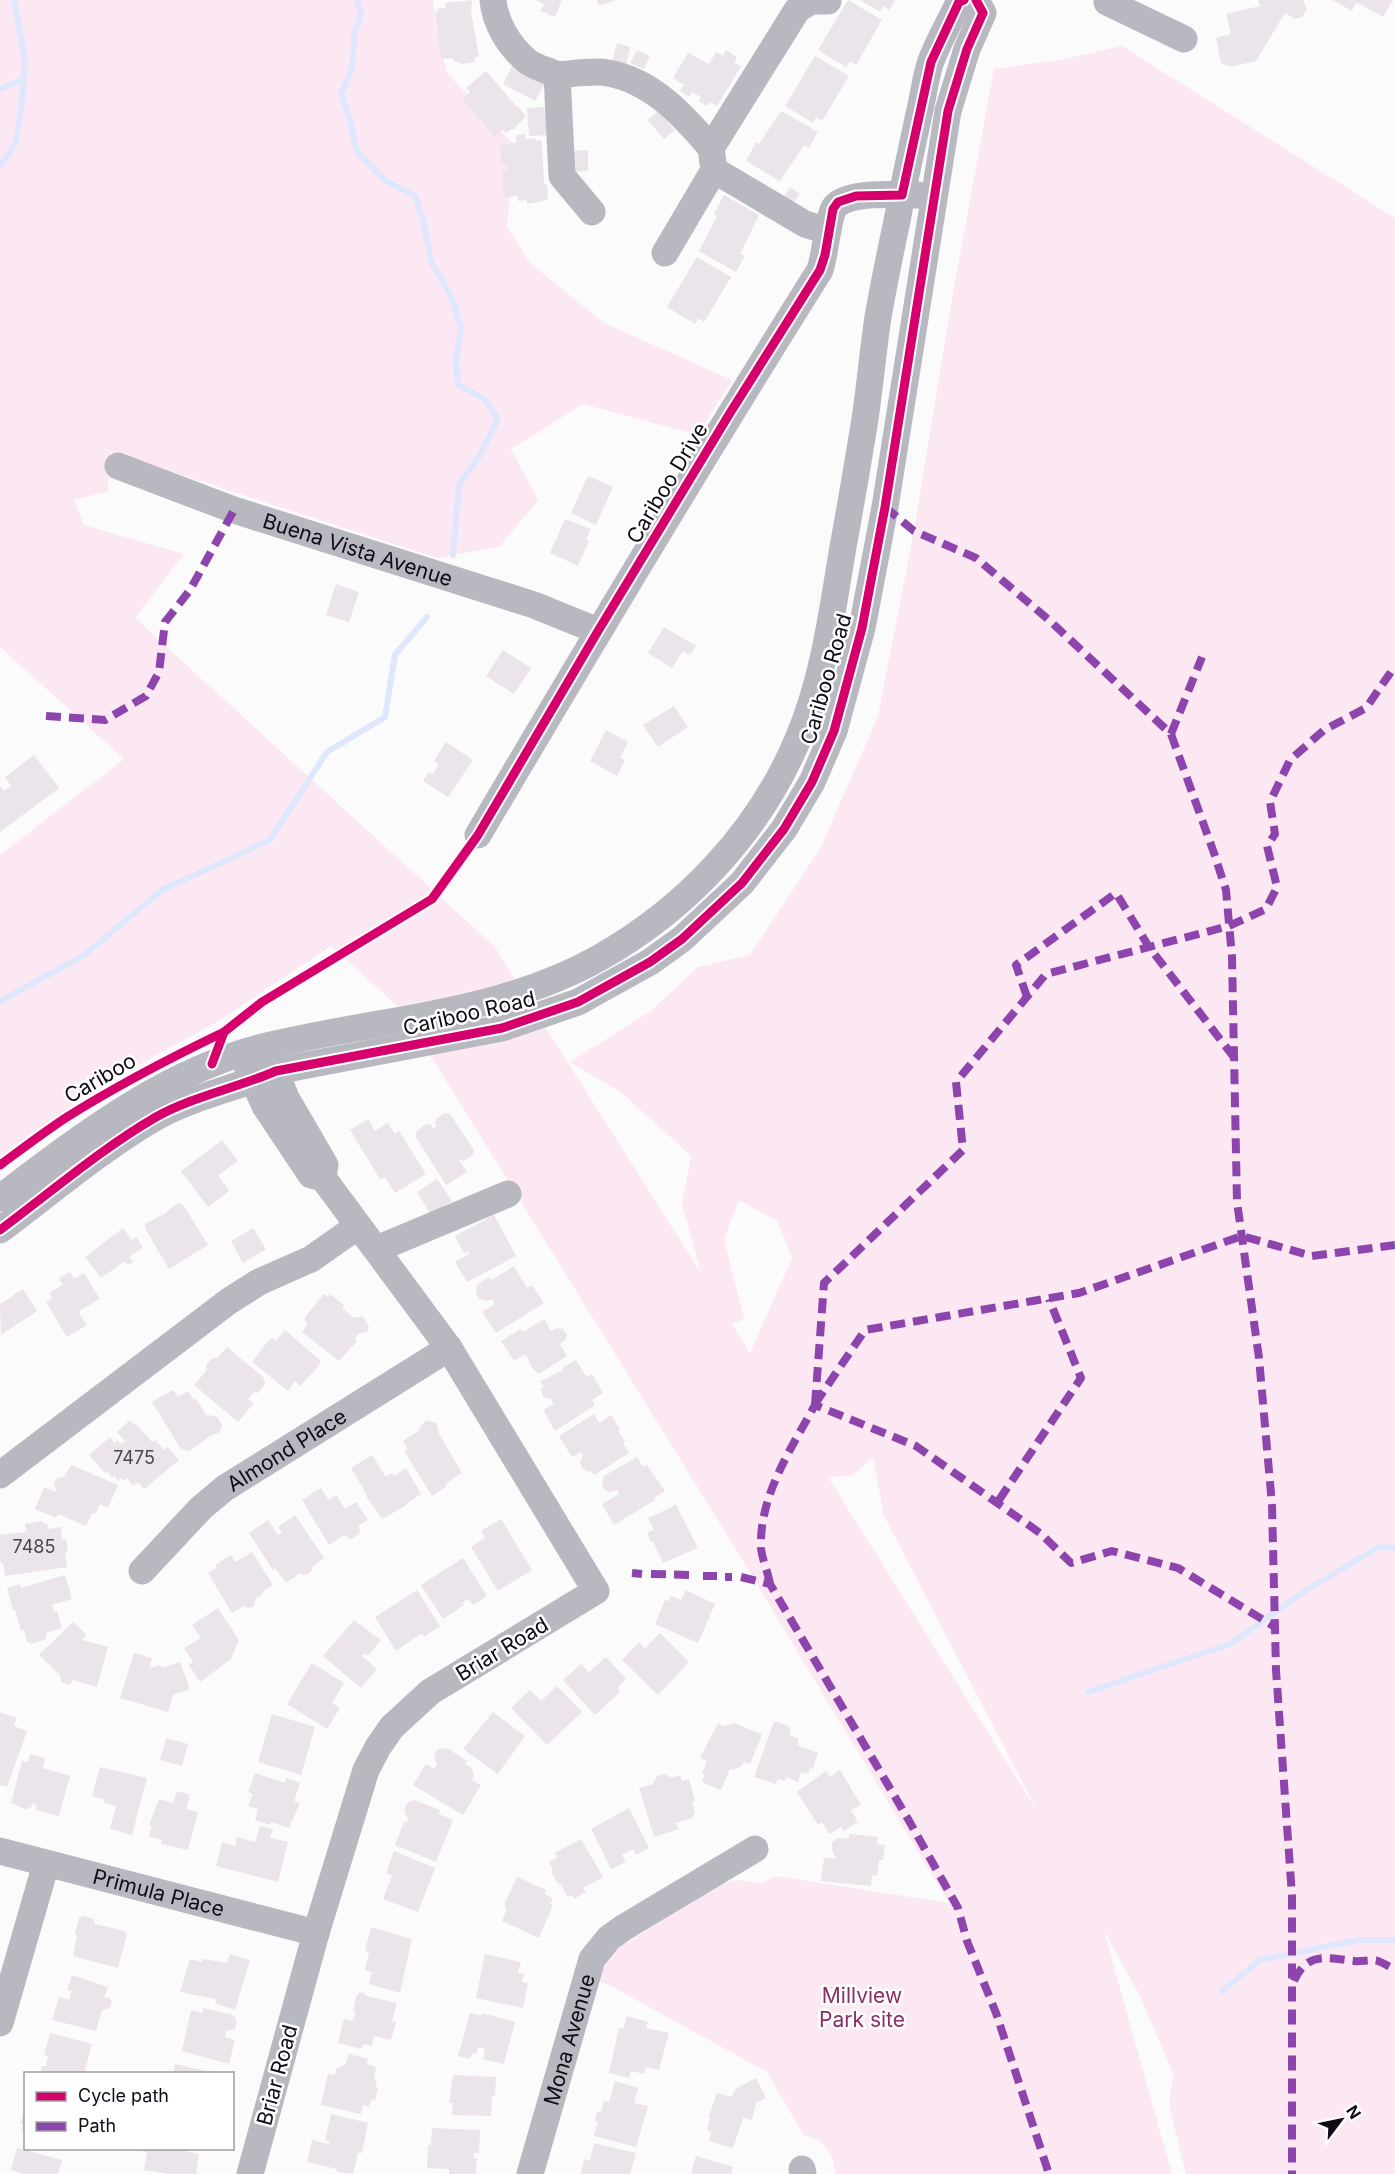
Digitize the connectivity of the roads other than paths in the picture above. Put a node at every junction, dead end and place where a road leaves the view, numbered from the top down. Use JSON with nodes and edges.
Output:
{"nodes":[{"id":1,"x":493,"y":0,"type":"edge"},
{"id":2,"x":964,"y":0,"type":"edge"},
{"id":3,"x":976,"y":0,"type":"edge"},
{"id":4,"x":1108,"y":0,"type":"edge"},
{"id":5,"x":828,"y":1,"type":"edge"},
{"id":6,"x":1185,"y":39,"type":"dead end"},
{"id":7,"x":557,"y":75,"type":"junction"},
{"id":8,"x":712,"y":159,"type":"junction"},
{"id":9,"x":902,"y":195,"type":"junction"},
{"id":10,"x":934,"y":195,"type":"junction"},
{"id":11,"x":591,"y":212,"type":"dead end"},
{"id":12,"x":828,"y":231,"type":"junction"},
{"id":13,"x":665,"y":252,"type":"dead end"},
{"id":14,"x":118,"y":466,"type":"dead end"},
{"id":15,"x":598,"y":631,"type":"junction"},
{"id":16,"x":478,"y":835,"type":"dead end"},
{"id":17,"x":253,"y":1050,"type":"junction"},
{"id":18,"x":265,"y":1076,"type":"junction"},
{"id":19,"x":508,"y":1194,"type":"dead end"},
{"id":20,"x":0,"y":1198,"type":"edge"},
{"id":21,"x":358,"y":1226,"type":"junction"},
{"id":22,"x":0,"y":1230,"type":"edge"},
{"id":23,"x":377,"y":1249,"type":"junction"},
{"id":24,"x":449,"y":1348,"type":"junction"},
{"id":25,"x":0,"y":1475,"type":"edge"},
{"id":26,"x":142,"y":1571,"type":"dead end"},
{"id":27,"x":755,"y":1849,"type":"dead end"},
{"id":28,"x":0,"y":1851,"type":"edge"},
{"id":29,"x":46,"y":1864,"type":"junction"},
{"id":30,"x":316,"y":1933,"type":"junction"},
{"id":31,"x":0,"y":2023,"type":"edge"},
{"id":32,"x":249,"y":2174,"type":"edge"},
{"id":33,"x":530,"y":2174,"type":"edge"}],
"edges":[{"from":1,"to":7,"type":"street"},
{"from":2,"to":9,"type":"street","name":"Cariboo Road"},
{"from":3,"to":10,"type":"street","name":"Cariboo Road"},
{"from":4,"to":6,"type":"street"},
{"from":5,"to":8,"type":"street"},
{"from":7,"to":8,"type":"street"},
{"from":7,"to":11,"type":"street"},
{"from":8,"to":12,"type":"street"},
{"from":8,"to":13,"type":"street"},
{"from":9,"to":10,"type":"street","name":"Cariboo Drive"},
{"from":9,"to":12,"type":"street","name":"Cariboo Drive"},
{"from":9,"to":17,"type":"street","name":"Cariboo Road"},
{"from":10,"to":18,"type":"street","name":"Cariboo Road"},
{"from":12,"to":15,"type":"street","name":"Cariboo Drive"},
{"from":14,"to":15,"type":"street","name":"Buena Vista Avenue"},
{"from":15,"to":16,"type":"street","name":"Cariboo Drive"},
{"from":17,"to":18,"type":"street","name":"Briar Road"},
{"from":17,"to":20,"type":"street","name":"Cariboo Road"},
{"from":18,"to":21,"type":"street","name":"Briar Road"},
{"from":18,"to":22,"type":"street","name":"Cariboo Road"},
{"from":19,"to":23,"type":"street"},
{"from":21,"to":23,"type":"street","name":"Briar Road"},
{"from":21,"to":25,"type":"street"},
{"from":23,"to":24,"type":"street","name":"Briar Road"},
{"from":24,"to":26,"type":"street","name":"Almond Place"},
{"from":24,"to":30,"type":"street","name":"Briar Road"},
{"from":27,"to":33,"type":"street","name":"Mona Avenue"},
{"from":28,"to":29,"type":"street","name":"Primula Place"},
{"from":29,"to":30,"type":"street","name":"Primula Place"},
{"from":29,"to":31,"type":"street"},
{"from":30,"to":32,"type":"street","name":"Briar Road"}]}
